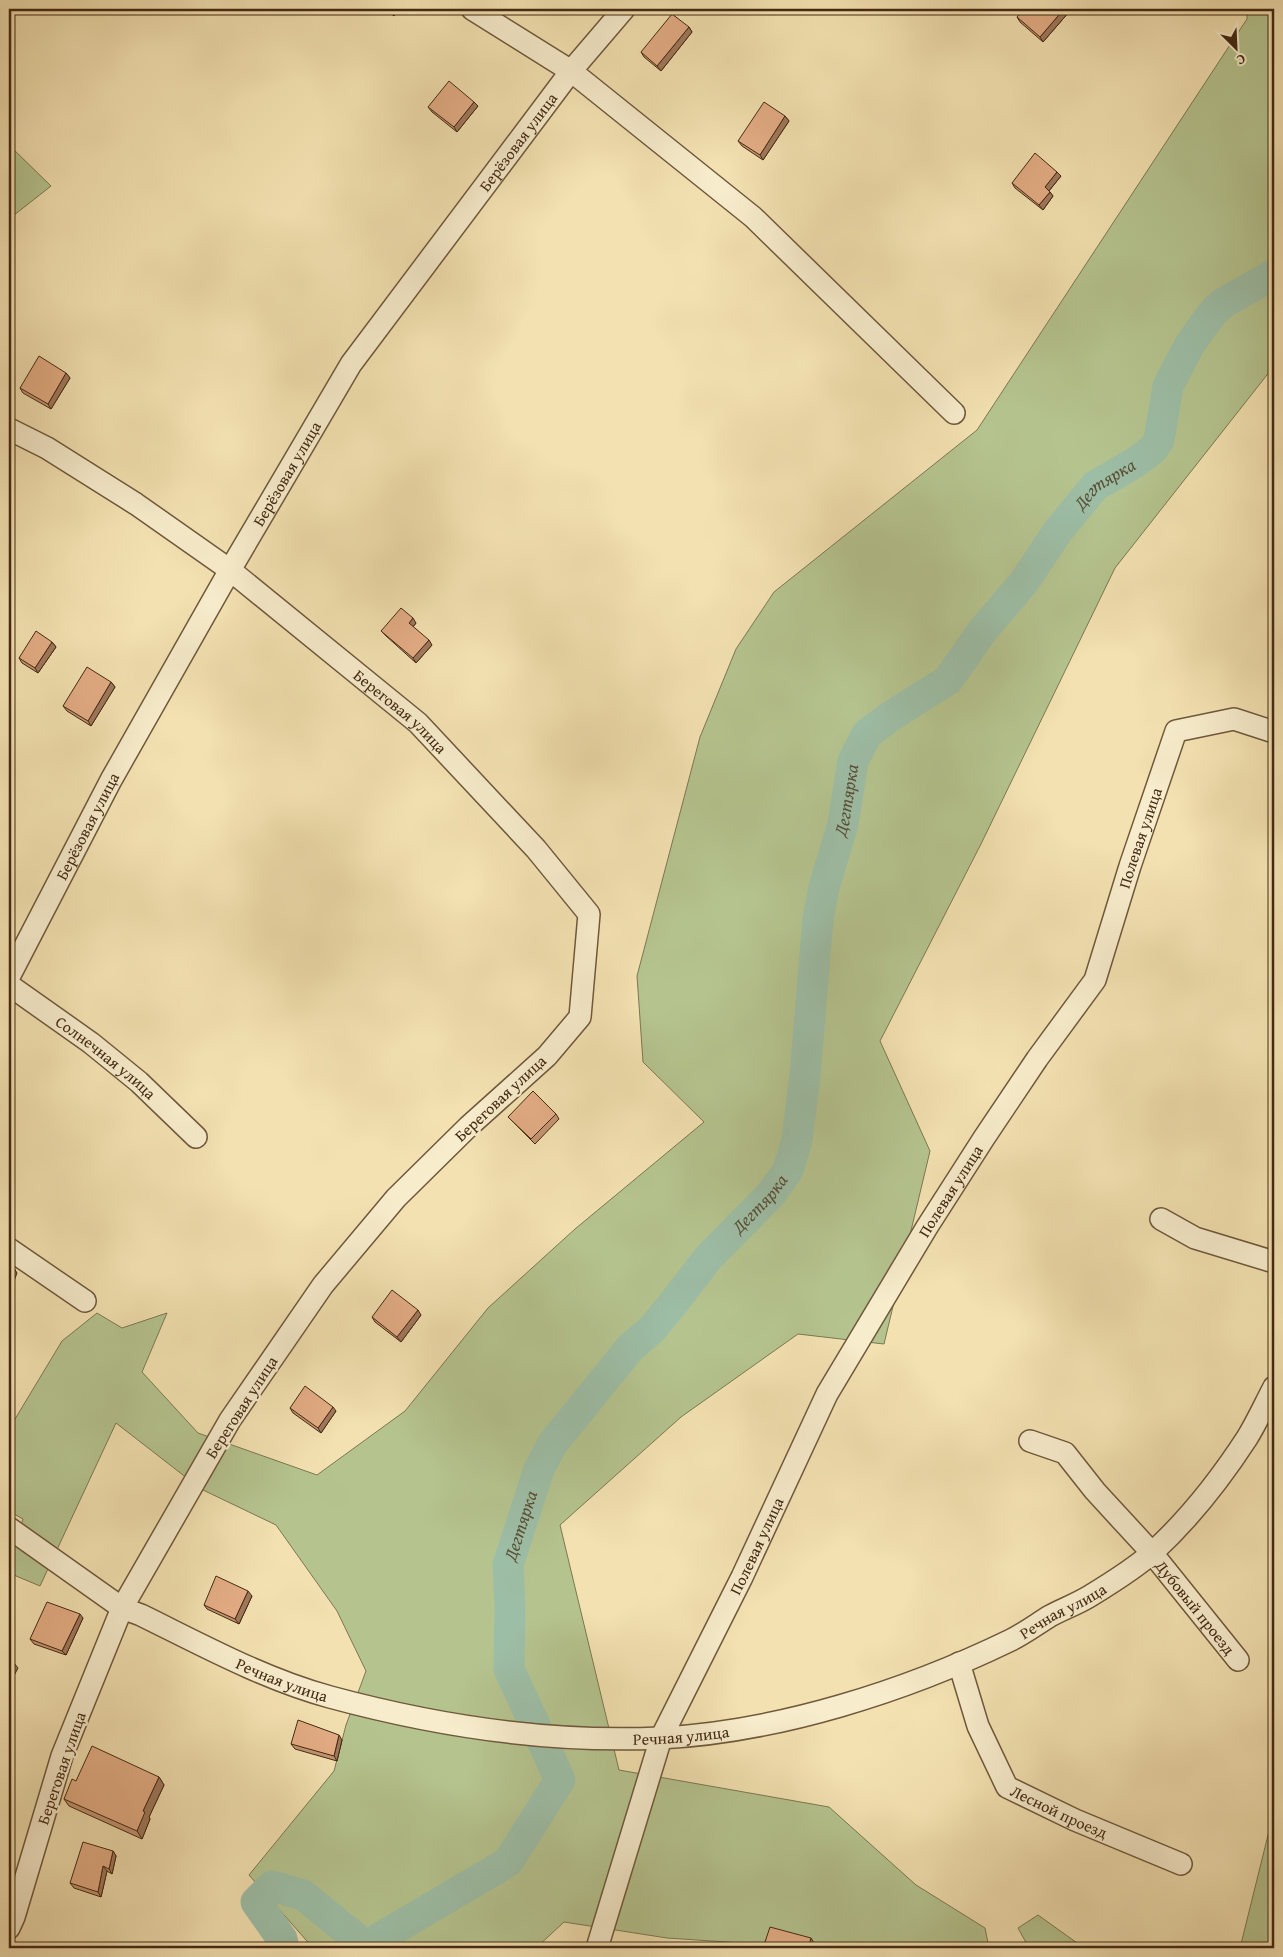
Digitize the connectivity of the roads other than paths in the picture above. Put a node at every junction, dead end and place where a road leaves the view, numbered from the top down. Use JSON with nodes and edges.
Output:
{"nodes":[{"id":1,"x":472,"y":9,"type":"edge"},
{"id":2,"x":624,"y":9,"type":"edge"},
{"id":3,"x":571,"y":71,"type":"junction"},
{"id":4,"x":954,"y":413,"type":"dead end"},
{"id":5,"x":9,"y":429,"type":"edge"},
{"id":6,"x":230,"y":570,"type":"junction"},
{"id":7,"x":1274,"y":732,"type":"edge"},
{"id":8,"x":9,"y":977,"type":"edge"},
{"id":9,"x":9,"y":985,"type":"edge"},
{"id":10,"x":196,"y":1137,"type":"dead end"},
{"id":11,"x":1161,"y":1219,"type":"dead end"},
{"id":12,"x":9,"y":1249,"type":"edge"},
{"id":13,"x":1274,"y":1262,"type":"edge"},
{"id":14,"x":85,"y":1301,"type":"dead end"},
{"id":15,"x":1274,"y":1387,"type":"edge"},
{"id":16,"x":1030,"y":1441,"type":"dead end"},
{"id":17,"x":9,"y":1528,"type":"edge"},
{"id":18,"x":1152,"y":1553,"type":"junction"},
{"id":19,"x":122,"y":1608,"type":"junction"},
{"id":20,"x":1238,"y":1660,"type":"dead end"},
{"id":21,"x":959,"y":1663,"type":"junction"},
{"id":22,"x":661,"y":1738,"type":"junction"},
{"id":23,"x":1180,"y":1864,"type":"dead end"},
{"id":24,"x":9,"y":1928,"type":"edge"},
{"id":25,"x":597,"y":1948,"type":"edge"}],
"edges":[{"from":1,"to":3,"type":"street"},
{"from":2,"to":3,"type":"street","name":"Берёзовая улица"},
{"from":3,"to":4,"type":"street"},
{"from":3,"to":6,"type":"street","name":"Берёзовая улица"},
{"from":5,"to":6,"type":"street","name":"Береговая улица"},
{"from":6,"to":8,"type":"street","name":"Берёзовая улица"},
{"from":6,"to":19,"type":"street","name":"Береговая улица"},
{"from":7,"to":22,"type":"street","name":"Полевая улица"},
{"from":9,"to":10,"type":"street","name":"Солнечная улица"},
{"from":11,"to":13,"type":"street"},
{"from":12,"to":14,"type":"street"},
{"from":15,"to":18,"type":"street","name":"Речная улица"},
{"from":16,"to":18,"type":"street","name":"Дубовый проезд"},
{"from":17,"to":19,"type":"street","name":"Речная улица"},
{"from":18,"to":20,"type":"street","name":"Дубовый проезд"},
{"from":18,"to":21,"type":"street","name":"Речная улица"},
{"from":19,"to":22,"type":"street","name":"Речная улица"},
{"from":19,"to":24,"type":"street","name":"Береговая улица"},
{"from":21,"to":22,"type":"street","name":"Речная улица"},
{"from":21,"to":23,"type":"street","name":"Лесной проезд"},
{"from":22,"to":25,"type":"street"}]}
